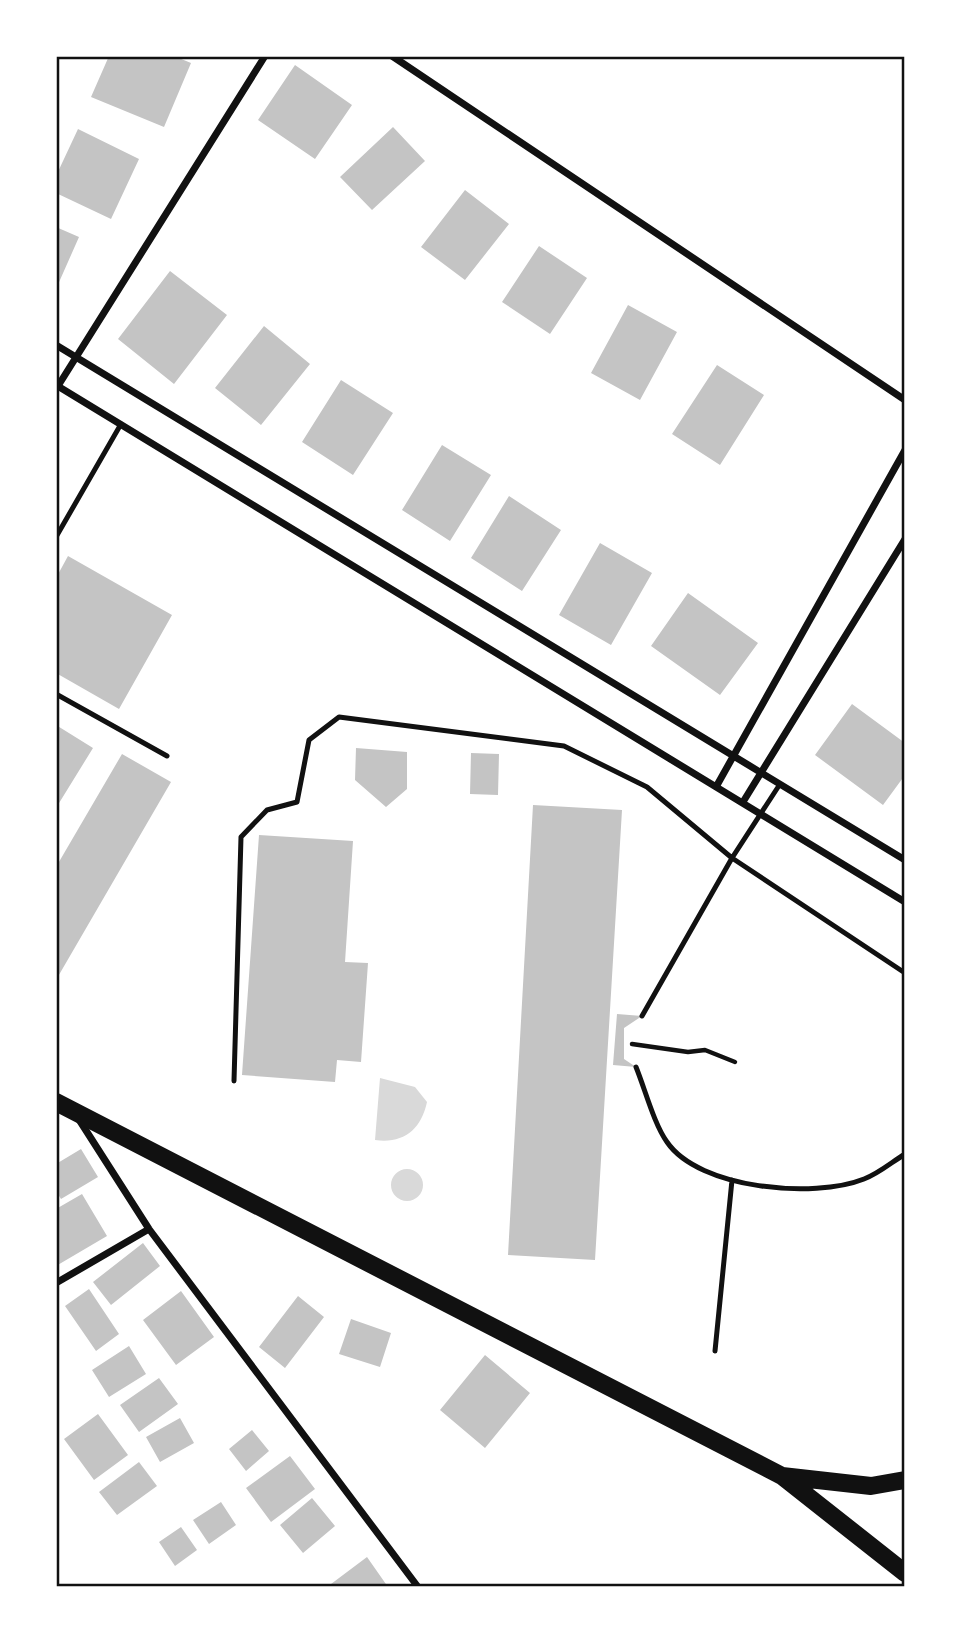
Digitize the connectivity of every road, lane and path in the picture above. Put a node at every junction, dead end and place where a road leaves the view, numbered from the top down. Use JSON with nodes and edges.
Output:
{"nodes":[{"id":1,"x":265,"y":56,"type":"edge"},
{"id":2,"x":392,"y":56,"type":"edge"},
{"id":3,"x":56,"y":345,"type":"edge"},
{"id":4,"x":76,"y":357,"type":"junction"},
{"id":5,"x":57,"y":386,"type":"edge"},
{"id":6,"x":905,"y":400,"type":"edge"},
{"id":7,"x":121,"y":424,"type":"junction"},
{"id":8,"x":905,"y":450,"type":"edge"},
{"id":9,"x":56,"y":537,"type":"edge"},
{"id":10,"x":905,"y":540,"type":"edge"},
{"id":11,"x":56,"y":694,"type":"edge"},
{"id":12,"x":167,"y":756,"type":"dead end"},
{"id":13,"x":733,"y":756,"type":"junction"},
{"id":14,"x":761,"y":772,"type":"junction"},
{"id":15,"x":780,"y":784,"type":"junction"},
{"id":16,"x":716,"y":787,"type":"junction"},
{"id":17,"x":743,"y":802,"type":"junction"},
{"id":18,"x":761,"y":813,"type":"junction"},
{"id":19,"x":733,"y":858,"type":"junction"},
{"id":20,"x":905,"y":860,"type":"edge"},
{"id":21,"x":905,"y":902,"type":"edge"},
{"id":22,"x":905,"y":973,"type":"edge"},
{"id":23,"x":642,"y":1016,"type":"dead end"},
{"id":24,"x":632,"y":1044,"type":"dead end"},
{"id":25,"x":734,"y":1062,"type":"dead end"},
{"id":26,"x":636,"y":1067,"type":"dead end"},
{"id":27,"x":234,"y":1080,"type":"dead end"},
{"id":28,"x":56,"y":1102,"type":"edge"},
{"id":29,"x":74,"y":1111,"type":"junction"},
{"id":30,"x":905,"y":1154,"type":"edge"},
{"id":31,"x":732,"y":1180,"type":"junction"},
{"id":32,"x":149,"y":1229,"type":"junction"},
{"id":33,"x":56,"y":1283,"type":"edge"},
{"id":34,"x":715,"y":1351,"type":"dead end"},
{"id":35,"x":782,"y":1476,"type":"junction"},
{"id":36,"x":905,"y":1480,"type":"edge"},
{"id":37,"x":905,"y":1573,"type":"edge"},
{"id":38,"x":418,"y":1587,"type":"edge"}],
"edges":[{"from":1,"to":4,"type":"street"},
{"from":2,"to":6,"type":"street"},
{"from":3,"to":4,"type":"street"},
{"from":4,"to":5,"type":"street"},
{"from":4,"to":13,"type":"street"},
{"from":5,"to":7,"type":"street"},
{"from":7,"to":9,"type":"lane"},
{"from":7,"to":16,"type":"street"},
{"from":8,"to":13,"type":"street"},
{"from":10,"to":14,"type":"street"},
{"from":11,"to":12,"type":"lane"},
{"from":13,"to":14,"type":"street"},
{"from":13,"to":16,"type":"street"},
{"from":14,"to":15,"type":"street"},
{"from":14,"to":17,"type":"street"},
{"from":15,"to":18,"type":"lane"},
{"from":15,"to":20,"type":"street"},
{"from":16,"to":17,"type":"street"},
{"from":17,"to":18,"type":"street"},
{"from":18,"to":19,"type":"lane"},
{"from":18,"to":21,"type":"street"},
{"from":19,"to":22,"type":"lane"},
{"from":19,"to":23,"type":"lane"},
{"from":19,"to":27,"type":"lane"},
{"from":24,"to":25,"type":"path"},
{"from":26,"to":31,"type":"lane"},
{"from":28,"to":29,"type":"main road"},
{"from":29,"to":32,"type":"street"},
{"from":29,"to":35,"type":"main road"},
{"from":30,"to":31,"type":"lane"},
{"from":31,"to":34,"type":"lane"},
{"from":32,"to":33,"type":"street"},
{"from":32,"to":38,"type":"street"},
{"from":35,"to":36,"type":"main road"},
{"from":35,"to":37,"type":"main road"}]}
